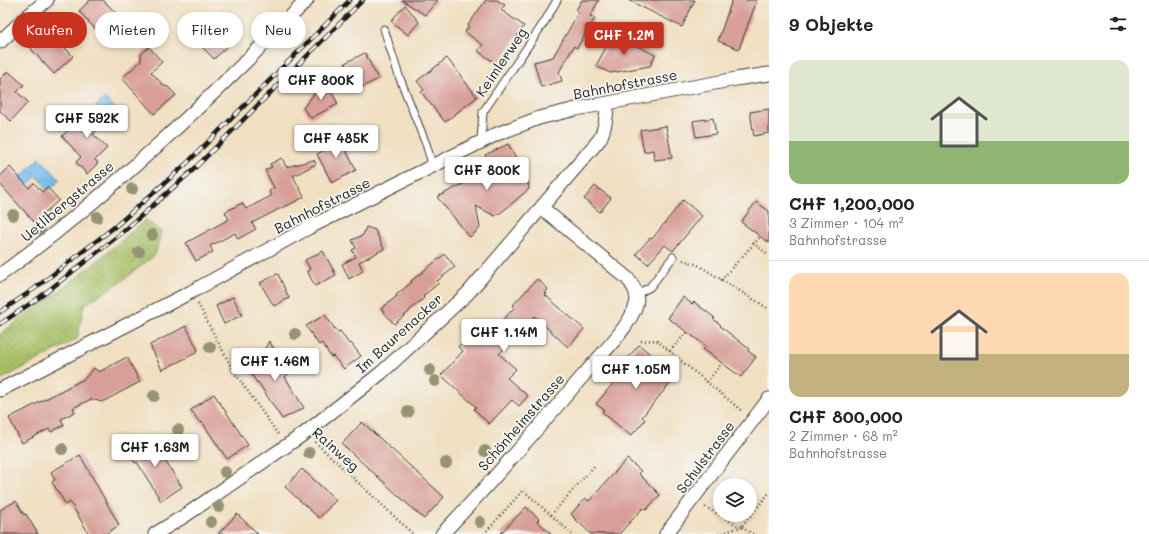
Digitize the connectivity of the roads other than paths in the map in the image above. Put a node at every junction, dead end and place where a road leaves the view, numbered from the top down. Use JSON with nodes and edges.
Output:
{"nodes":[{"id":1,"x":47,"y":0,"type":"edge"},
{"id":2,"x":307,"y":0,"type":"edge"},
{"id":3,"x":557,"y":0,"type":"edge"},
{"id":4,"x":384,"y":29,"type":"dead end"},
{"id":5,"x":0,"y":42,"type":"edge"},
{"id":6,"x":769,"y":74,"type":"edge"},
{"id":7,"x":607,"y":104,"type":"junction"},
{"id":8,"x":481,"y":142,"type":"junction"},
{"id":9,"x":433,"y":167,"type":"junction"},
{"id":10,"x":542,"y":208,"type":"junction"},
{"id":11,"x":673,"y":257,"type":"road end"},
{"id":12,"x":0,"y":275,"type":"edge"},
{"id":13,"x":637,"y":294,"type":"junction"},
{"id":14,"x":0,"y":390,"type":"edge"},
{"id":15,"x":769,"y":399,"type":"edge"},
{"id":16,"x":155,"y":534,"type":"edge"},
{"id":17,"x":442,"y":534,"type":"edge"},
{"id":18,"x":666,"y":534,"type":"edge"}],
"edges":[{"from":1,"to":5,"type":"street"},
{"from":2,"to":12,"type":"street","name":"Uetlibergstrasse"},
{"from":3,"to":8,"type":"lane","name":"Keimlerweg"},
{"from":4,"to":9,"type":"lane"},
{"from":6,"to":7,"type":"street","name":"Bahnhofstrasse"},
{"from":7,"to":8,"type":"street","name":"Bahnhofstrasse"},
{"from":7,"to":10,"type":"street","name":"Im Baurenacker"},
{"from":8,"to":9,"type":"street","name":"Bahnhofstrasse"},
{"from":9,"to":14,"type":"street","name":"Bahnhofstrasse"},
{"from":10,"to":13,"type":"street"},
{"from":10,"to":16,"type":"street","name":"Im Baurenacker"},
{"from":11,"to":13,"type":"lane"},
{"from":13,"to":17,"type":"street","name":"Schönheimstrasse"},
{"from":15,"to":18,"type":"street","name":"Schulstrasse"}]}
